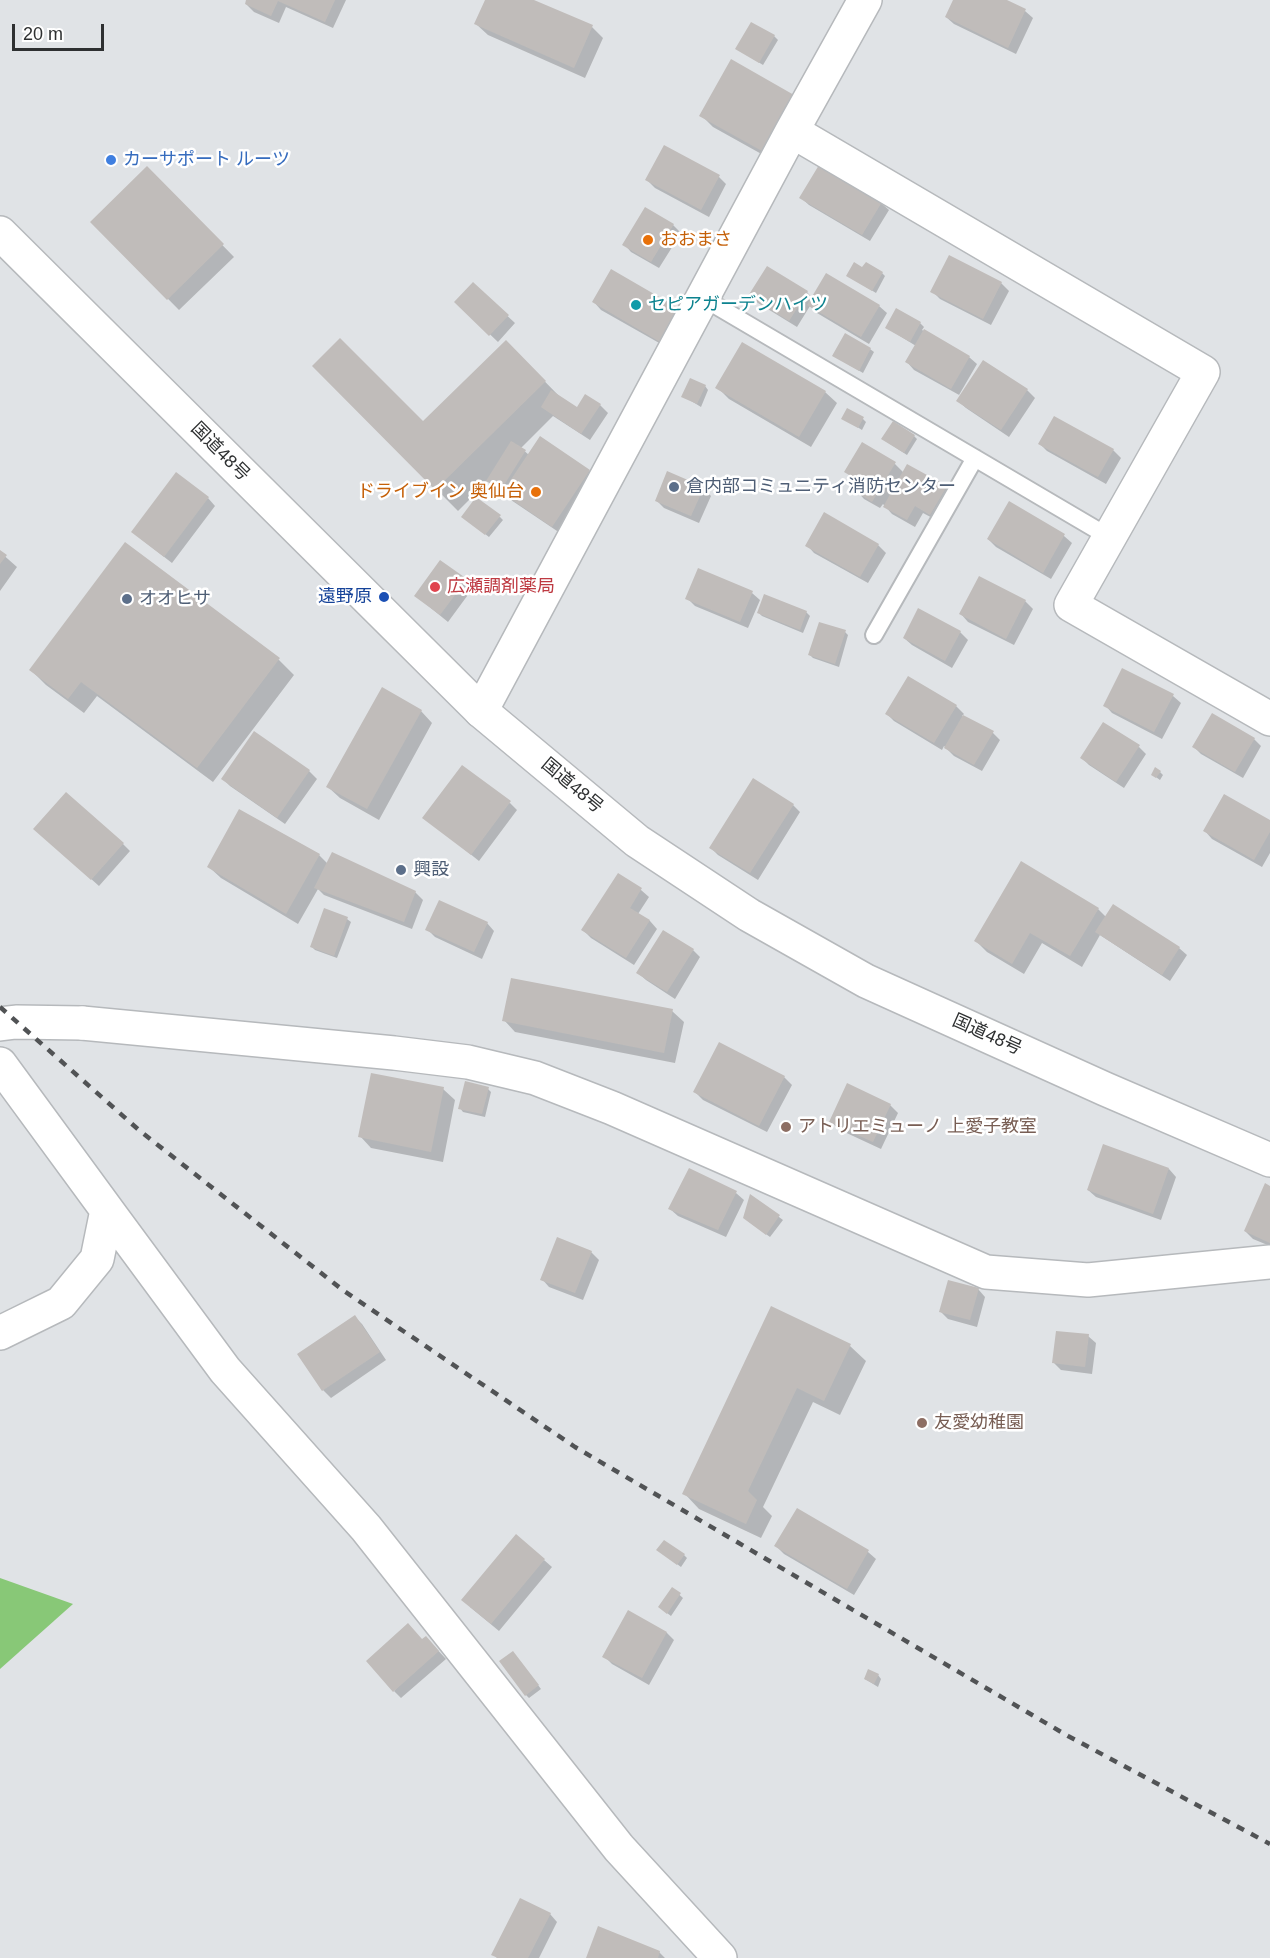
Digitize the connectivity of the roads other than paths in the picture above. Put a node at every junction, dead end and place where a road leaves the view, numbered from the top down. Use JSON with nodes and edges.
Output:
{"nodes":[{"id":1,"x":865,"y":0,"type":"edge"},
{"id":2,"x":792,"y":131,"type":"junction"},
{"id":3,"x":0,"y":233,"type":"edge"},
{"id":4,"x":703,"y":298,"type":"junction"},
{"id":5,"x":975,"y":458,"type":"junction"},
{"id":6,"x":1109,"y":537,"type":"junction"},
{"id":7,"x":874,"y":635,"type":"dead end"},
{"id":8,"x":481,"y":711,"type":"junction"},
{"id":9,"x":1270,"y":719,"type":"edge"},
{"id":10,"x":0,"y":1024,"type":"edge"},
{"id":11,"x":0,"y":1064,"type":"edge"},
{"id":12,"x":1270,"y":1160,"type":"edge"},
{"id":13,"x":107,"y":1210,"type":"junction"},
{"id":14,"x":1270,"y":1262,"type":"edge"},
{"id":15,"x":0,"y":1333,"type":"edge"},
{"id":16,"x":720,"y":1958,"type":"edge"}],
"edges":[{"from":1,"to":2,"type":"main road"},
{"from":2,"to":4,"type":"main road"},
{"from":2,"to":6,"type":"main road"},
{"from":3,"to":8,"type":"main road","name":"国道48号"},
{"from":4,"to":5,"type":"lane"},
{"from":4,"to":8,"type":"main road"},
{"from":5,"to":6,"type":"lane"},
{"from":5,"to":7,"type":"lane"},
{"from":6,"to":9,"type":"main road"},
{"from":8,"to":12,"type":"main road","name":"国道48号"},
{"from":10,"to":14,"type":"main road"},
{"from":11,"to":13,"type":"main road"},
{"from":13,"to":15,"type":"main road"},
{"from":13,"to":16,"type":"main road"}]}
